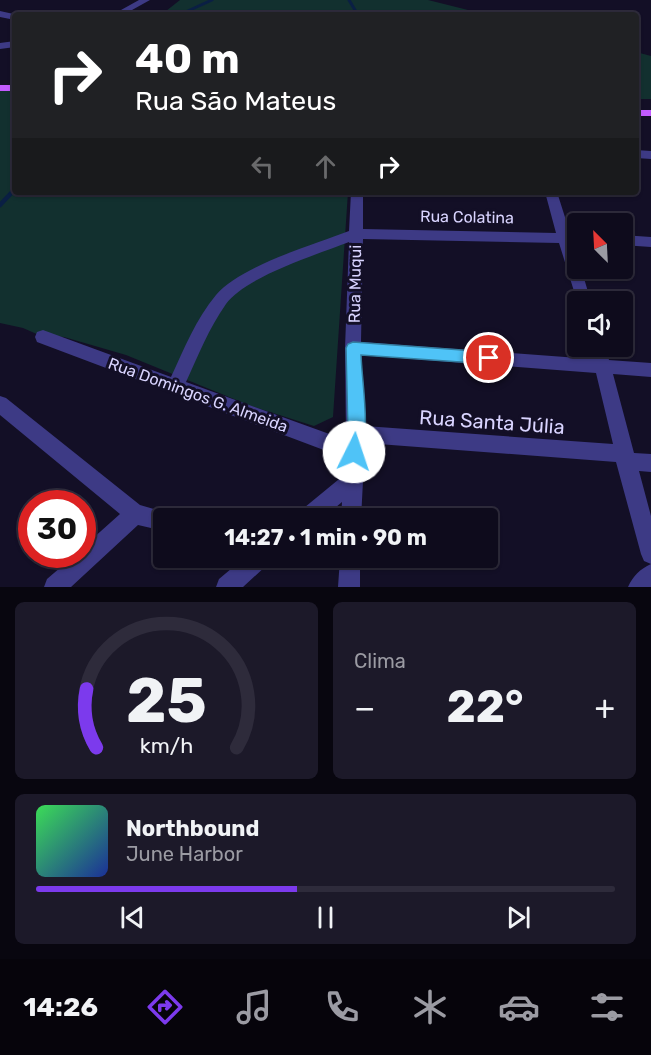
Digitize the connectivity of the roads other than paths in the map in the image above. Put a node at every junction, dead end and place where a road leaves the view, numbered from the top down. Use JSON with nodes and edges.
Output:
{"nodes":[{"id":1,"x":146,"y":0,"type":"edge"},
{"id":2,"x":122,"y":12,"type":"edge"},
{"id":3,"x":357,"y":195,"type":"edge"},
{"id":4,"x":552,"y":195,"type":"edge"},
{"id":5,"x":567,"y":228,"type":"edge"},
{"id":6,"x":356,"y":234,"type":"junction"},
{"id":7,"x":567,"y":237,"type":"edge"},
{"id":8,"x":633,"y":241,"type":"edge"},
{"id":9,"x":651,"y":242,"type":"edge"},
{"id":10,"x":43,"y":337,"type":"dead end"},
{"id":11,"x":353,"y":348,"type":"junction"},
{"id":12,"x":600,"y":357,"type":"edge"},
{"id":13,"x":603,"y":366,"type":"junction"},
{"id":14,"x":651,"y":370,"type":"edge"},
{"id":15,"x":175,"y":387,"type":"junction"},
{"id":16,"x":0,"y":404,"type":"edge"},
{"id":17,"x":355,"y":443,"type":"junction"},
{"id":18,"x":625,"y":457,"type":"junction"},
{"id":19,"x":651,"y":463,"type":"edge"},
{"id":20,"x":351,"y":482,"type":"junction"},
{"id":21,"x":319,"y":508,"type":"edge"},
{"id":22,"x":351,"y":508,"type":"edge"},
{"id":23,"x":135,"y":514,"type":"junction"},
{"id":24,"x":153,"y":518,"type":"edge"},
{"id":25,"x":651,"y":554,"type":"edge"},
{"id":26,"x":249,"y":568,"type":"edge"},
{"id":27,"x":350,"y":568,"type":"edge"},
{"id":28,"x":651,"y":574,"type":"edge"},
{"id":29,"x":55,"y":587,"type":"edge"},
{"id":30,"x":227,"y":587,"type":"edge"},
{"id":31,"x":349,"y":587,"type":"edge"},
{"id":32,"x":639,"y":587,"type":"edge"}],
"edges":[{"from":1,"to":2,"type":"street"},
{"from":3,"to":6,"type":"street","name":"Rua Muqui"},
{"from":4,"to":5,"type":"street"},
{"from":6,"to":7,"type":"street","name":"Rua Colatina"},
{"from":6,"to":11,"type":"street","name":"Rua Muqui"},
{"from":6,"to":15,"type":"street"},
{"from":8,"to":9,"type":"street"},
{"from":10,"to":15,"type":"street","name":"Rua Domingos G. Almeida"},
{"from":11,"to":13,"type":"street"},
{"from":11,"to":17,"type":"street","name":"Rua Muqui"},
{"from":12,"to":13,"type":"street"},
{"from":13,"to":14,"type":"street"},
{"from":13,"to":18,"type":"street"},
{"from":15,"to":17,"type":"street","name":"Rua Domingos G. Almeida"},
{"from":16,"to":23,"type":"street"},
{"from":17,"to":18,"type":"street","name":"Rua Santa Júlia"},
{"from":17,"to":20,"type":"street","name":"Rua Muqui"},
{"from":18,"to":19,"type":"street","name":"Rua Santa Júlia"},
{"from":18,"to":25,"type":"street"},
{"from":20,"to":21,"type":"street"},
{"from":20,"to":22,"type":"street","name":"Rua Muqui"},
{"from":23,"to":24,"type":"street"},
{"from":23,"to":29,"type":"street"},
{"from":26,"to":30,"type":"street"},
{"from":27,"to":31,"type":"street"},
{"from":28,"to":32,"type":"street"}]}
